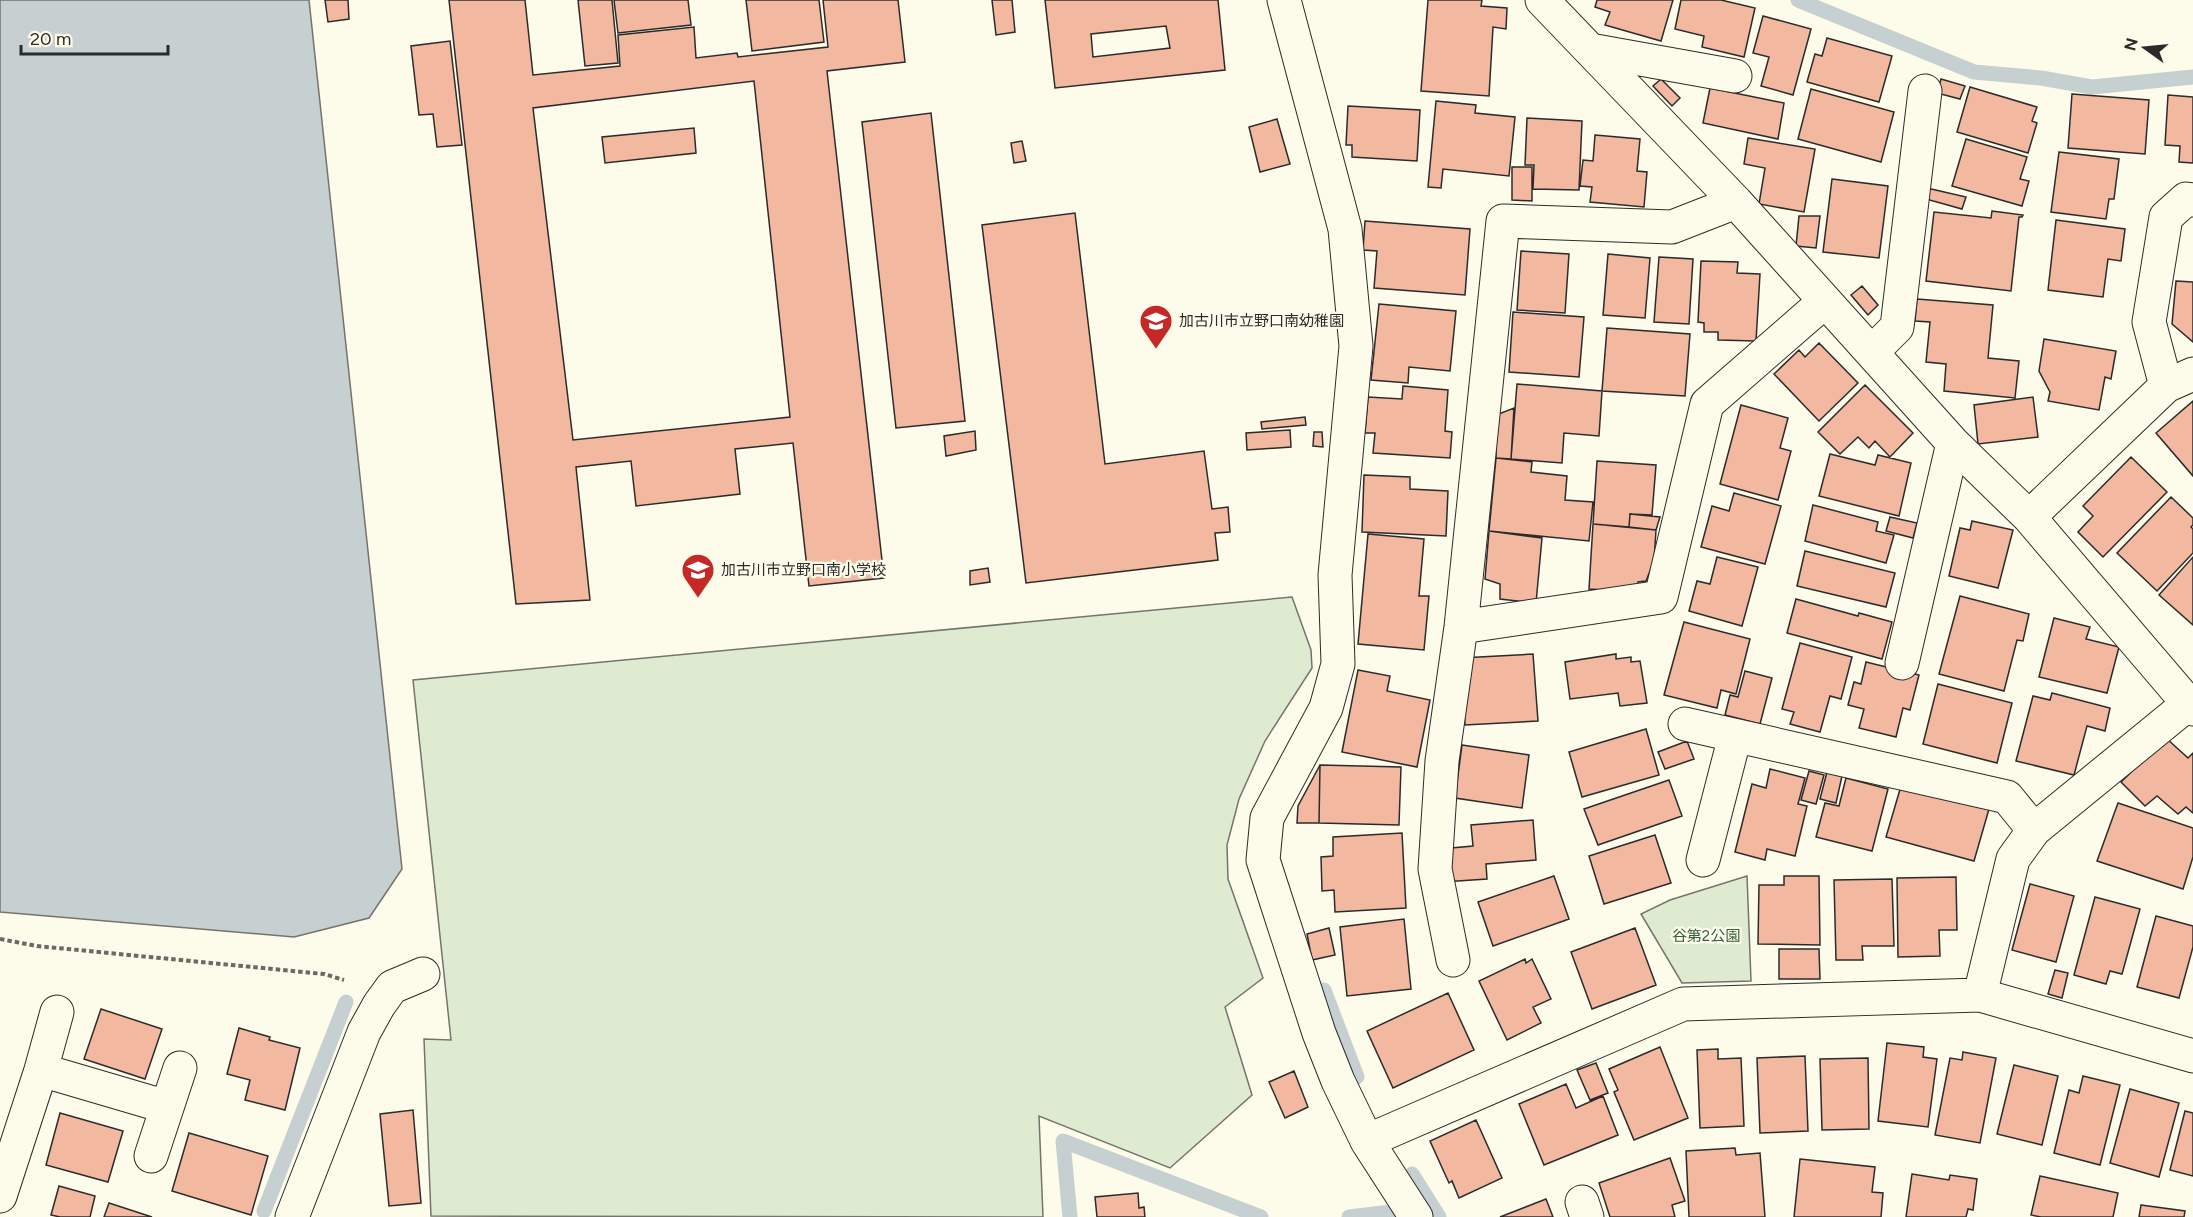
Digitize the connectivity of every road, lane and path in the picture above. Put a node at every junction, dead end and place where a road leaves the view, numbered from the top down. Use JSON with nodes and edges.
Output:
{"nodes":[{"id":1,"x":1284,"y":0,"type":"edge"},
{"id":2,"x":1542,"y":0,"type":"edge"},
{"id":3,"x":1590,"y":50,"type":"junction"},
{"id":4,"x":1735,"y":76,"type":"dead end"},
{"id":5,"x":1925,"y":91,"type":"dead end"},
{"id":6,"x":2193,"y":200,"type":"edge"},
{"id":7,"x":1736,"y":202,"type":"junction"},
{"id":8,"x":1824,"y":302,"type":"junction"},
{"id":9,"x":1872,"y":352,"type":"junction"},
{"id":10,"x":2180,"y":380,"type":"edge"},
{"id":11,"x":1953,"y":443,"type":"junction"},
{"id":12,"x":2029,"y":517,"type":"junction"},
{"id":13,"x":1461,"y":627,"type":"junction"},
{"id":14,"x":1902,"y":663,"type":"dead end"},
{"id":15,"x":2190,"y":706,"type":"edge"},
{"id":16,"x":1685,"y":724,"type":"dead end"},
{"id":17,"x":1734,"y":736,"type":"junction"},
{"id":18,"x":2034,"y":830,"type":"junction"},
{"id":19,"x":1703,"y":860,"type":"dead end"},
{"id":20,"x":0,"y":939,"type":"edge"},
{"id":21,"x":1453,"y":960,"type":"dead end"},
{"id":22,"x":423,"y":974,"type":"dead end"},
{"id":23,"x":1980,"y":995,"type":"junction"},
{"id":24,"x":379,"y":1005,"type":"junction"},
{"id":25,"x":57,"y":1012,"type":"dead end"},
{"id":26,"x":2193,"y":1056,"type":"edge"},
{"id":27,"x":180,"y":1068,"type":"dead end"},
{"id":28,"x":41,"y":1070,"type":"junction"},
{"id":29,"x":167,"y":1107,"type":"junction"},
{"id":30,"x":1367,"y":1141,"type":"junction"},
{"id":31,"x":151,"y":1156,"type":"dead end"},
{"id":32,"x":0,"y":1196,"type":"edge"},
{"id":33,"x":292,"y":1217,"type":"edge"},
{"id":34,"x":1416,"y":1217,"type":"edge"}],
"edges":[{"from":1,"to":30,"type":"street"},
{"from":2,"to":3,"type":"street"},
{"from":3,"to":4,"type":"street"},
{"from":3,"to":7,"type":"street"},
{"from":5,"to":9,"type":"street"},
{"from":6,"to":10,"type":"street"},
{"from":7,"to":8,"type":"street"},
{"from":7,"to":13,"type":"street"},
{"from":8,"to":9,"type":"street"},
{"from":8,"to":13,"type":"street"},
{"from":9,"to":11,"type":"street"},
{"from":10,"to":12,"type":"street"},
{"from":11,"to":12,"type":"street"},
{"from":11,"to":14,"type":"street"},
{"from":12,"to":15,"type":"street"},
{"from":13,"to":21,"type":"street"},
{"from":15,"to":18,"type":"street"},
{"from":16,"to":17,"type":"street"},
{"from":17,"to":18,"type":"street"},
{"from":17,"to":19,"type":"street"},
{"from":18,"to":23,"type":"street"},
{"from":20,"to":24,"type":"path"},
{"from":22,"to":24,"type":"street"},
{"from":23,"to":26,"type":"street"},
{"from":23,"to":30,"type":"street"},
{"from":24,"to":33,"type":"street"},
{"from":25,"to":28,"type":"street"},
{"from":27,"to":29,"type":"street"},
{"from":28,"to":29,"type":"street"},
{"from":28,"to":32,"type":"street"},
{"from":29,"to":31,"type":"street"},
{"from":30,"to":34,"type":"street"}]}
